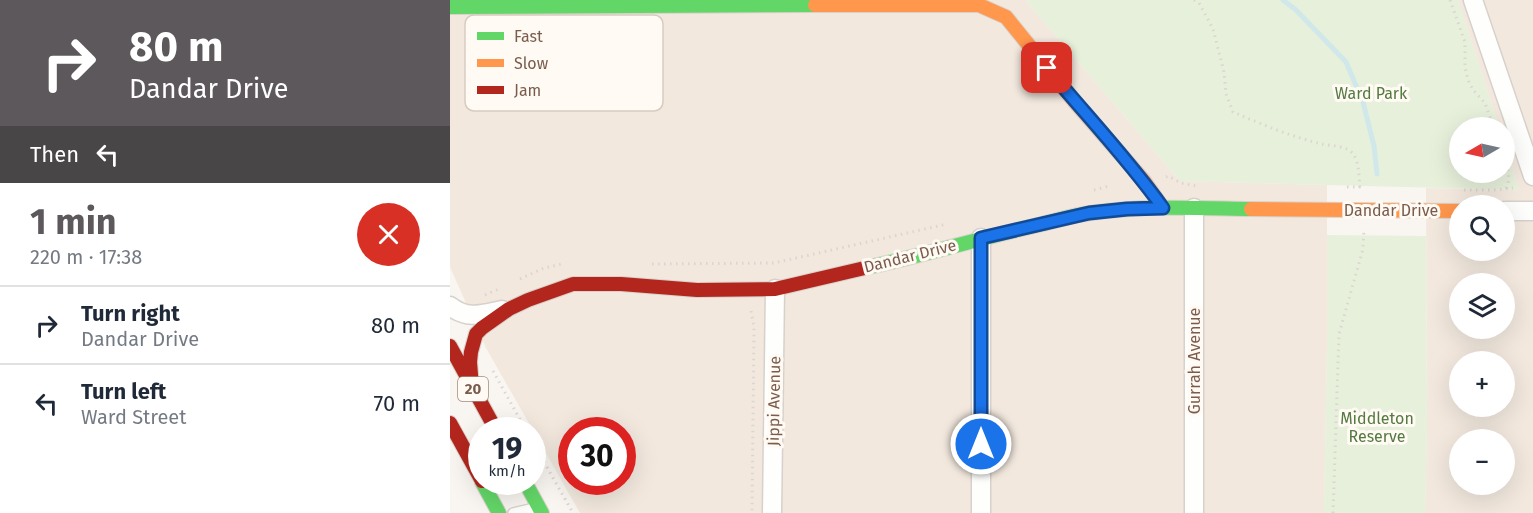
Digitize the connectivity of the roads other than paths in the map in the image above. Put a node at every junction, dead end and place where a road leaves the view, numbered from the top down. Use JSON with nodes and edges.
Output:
{"nodes":[{"id":1,"x":1473,"y":0,"type":"edge"},
{"id":2,"x":720,"y":2,"type":"edge"},
{"id":3,"x":450,"y":7,"type":"edge"},
{"id":4,"x":1533,"y":176,"type":"edge"},
{"id":5,"x":1163,"y":208,"type":"junction"},
{"id":6,"x":1194,"y":208,"type":"junction"},
{"id":7,"x":1449,"y":211,"type":"edge"},
{"id":8,"x":1515,"y":211,"type":"edge"},
{"id":9,"x":1533,"y":211,"type":"edge"},
{"id":10,"x":981,"y":238,"type":"junction"},
{"id":11,"x":775,"y":289,"type":"junction"},
{"id":12,"x":450,"y":306,"type":"edge"},
{"id":13,"x":509,"y":309,"type":"junction"},
{"id":14,"x":450,"y":346,"type":"edge"},
{"id":15,"x":472,"y":387,"type":"junction"},
{"id":16,"x":489,"y":417,"type":"edge"},
{"id":17,"x":452,"y":429,"type":"edge"},
{"id":18,"x":468,"y":457,"type":"edge"},
{"id":19,"x":489,"y":495,"type":"edge"},
{"id":20,"x":532,"y":495,"type":"edge"},
{"id":21,"x":540,"y":510,"type":"edge"},
{"id":22,"x":499,"y":513,"type":"edge"},
{"id":23,"x":513,"y":513,"type":"edge"},
{"id":24,"x":772,"y":513,"type":"edge"},
{"id":25,"x":981,"y":513,"type":"edge"},
{"id":26,"x":1194,"y":513,"type":"edge"}],
"edges":[{"from":1,"to":4,"type":"street"},
{"from":2,"to":3,"type":"street"},
{"from":2,"to":5,"type":"street"},
{"from":5,"to":6,"type":"street","name":"Dandar Drive"},
{"from":5,"to":10,"type":"street","name":"Dandar Drive"},
{"from":6,"to":7,"type":"street","name":"Dandar Drive"},
{"from":6,"to":26,"type":"street","name":"Gurrah Avenue"},
{"from":8,"to":9,"type":"street"},
{"from":10,"to":11,"type":"street","name":"Dandar Drive"},
{"from":10,"to":25,"type":"street"},
{"from":11,"to":13,"type":"street","name":"Dandar Drive"},
{"from":11,"to":24,"type":"street","name":"Jippi Avenue"},
{"from":12,"to":13,"type":"street","name":"Dandar Drive"},
{"from":13,"to":15,"type":"street","name":"Dandar Drive"},
{"from":14,"to":15,"type":"street","number":"20"},
{"from":15,"to":16,"type":"street","number":"20"},
{"from":17,"to":18,"type":"street"},
{"from":19,"to":22,"type":"street"},
{"from":20,"to":21,"type":"street"},
{"from":21,"to":23,"type":"lane"}]}
